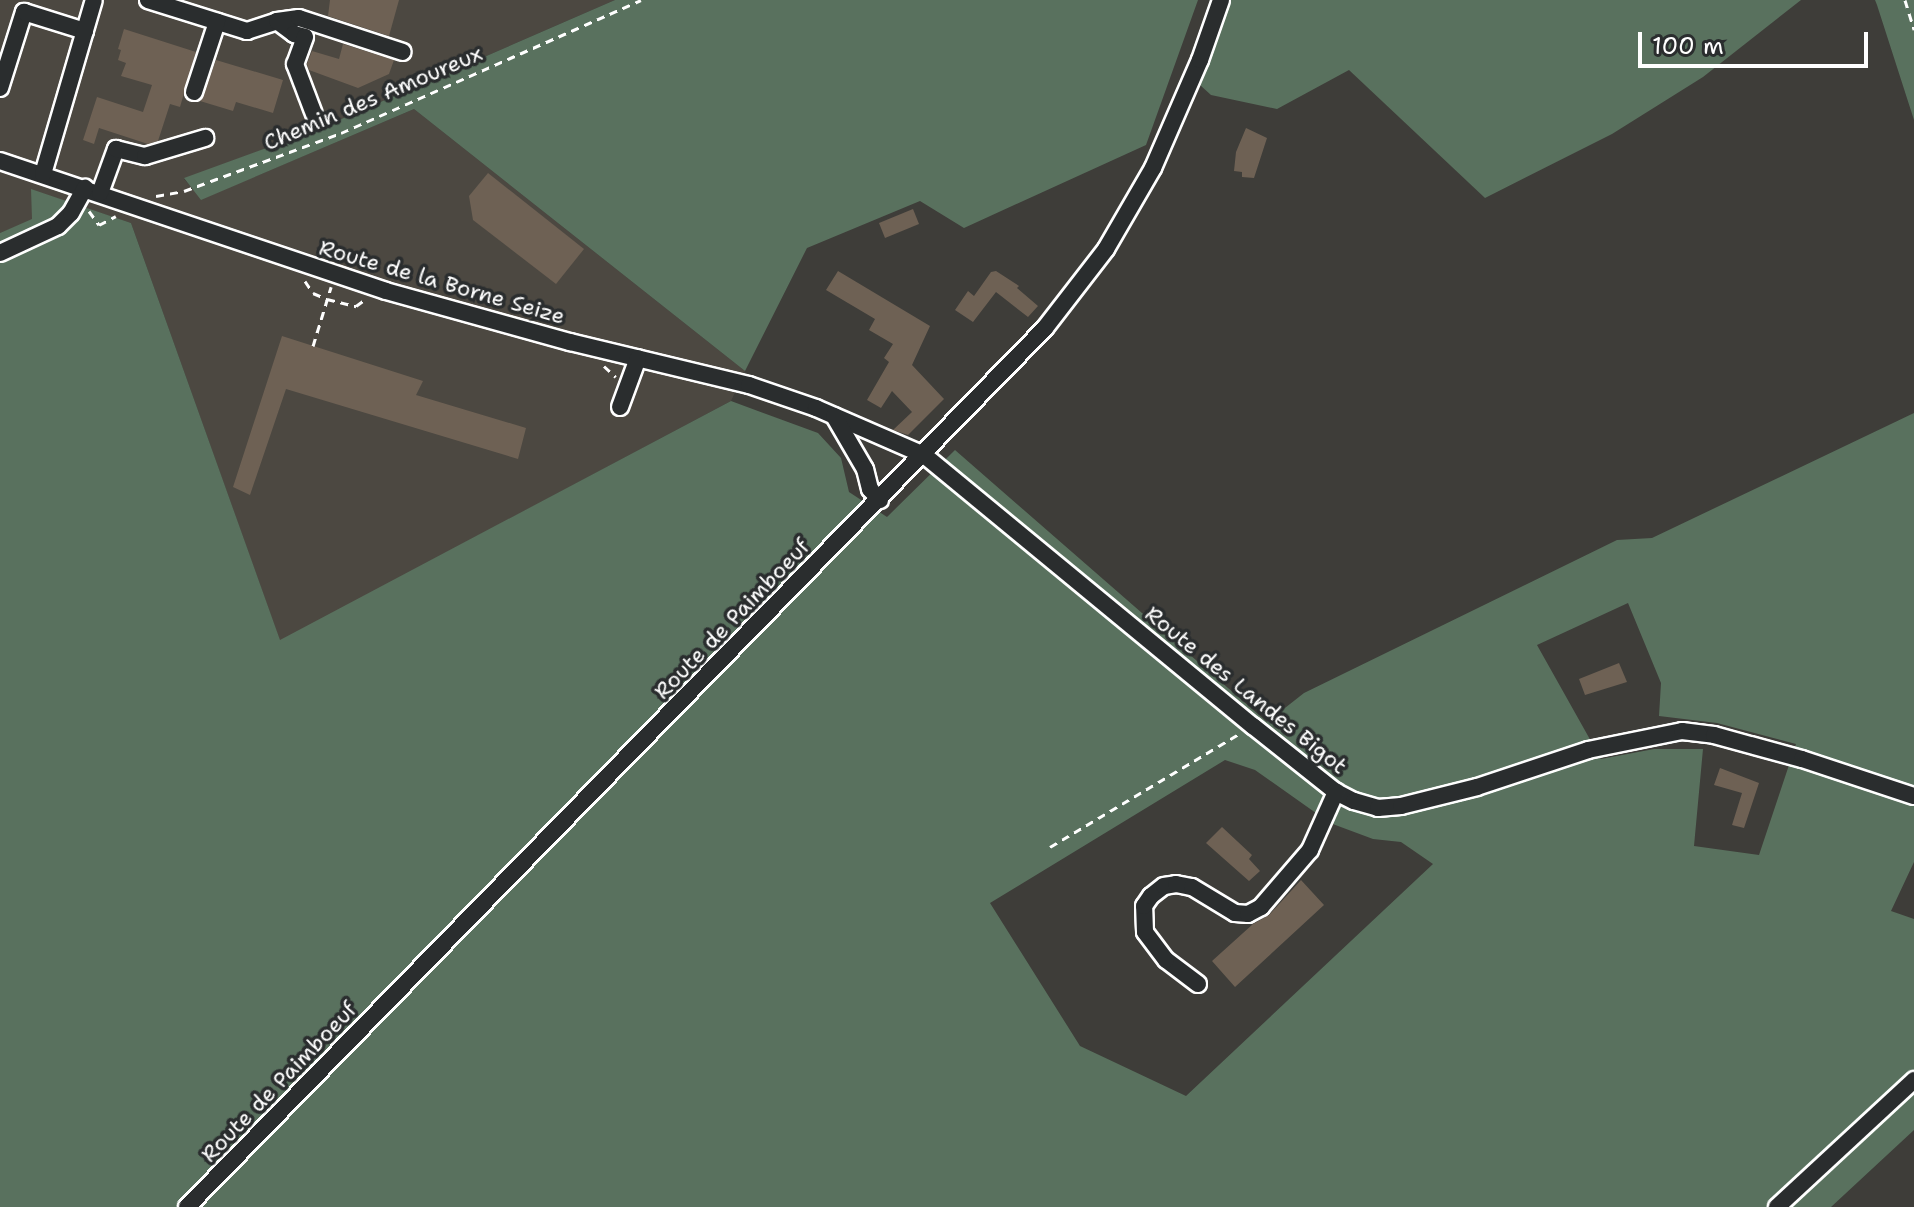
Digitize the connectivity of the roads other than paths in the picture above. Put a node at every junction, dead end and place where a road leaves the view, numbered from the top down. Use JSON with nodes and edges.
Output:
{"nodes":[{"id":1,"x":94,"y":0,"type":"edge"},
{"id":2,"x":148,"y":0,"type":"edge"},
{"id":3,"x":1221,"y":0,"type":"edge"},
{"id":4,"x":277,"y":21,"type":"junction"},
{"id":5,"x":217,"y":22,"type":"junction"},
{"id":6,"x":85,"y":31,"type":"junction"},
{"id":7,"x":403,"y":52,"type":"dead end"},
{"id":8,"x":0,"y":88,"type":"edge"},
{"id":9,"x":194,"y":92,"type":"dead end"},
{"id":10,"x":314,"y":114,"type":"dead end"},
{"id":11,"x":205,"y":138,"type":"dead end"},
{"id":12,"x":0,"y":161,"type":"edge"},
{"id":13,"x":43,"y":174,"type":"junction"},
{"id":14,"x":93,"y":190,"type":"junction"},
{"id":15,"x":0,"y":253,"type":"edge"},
{"id":16,"x":638,"y":358,"type":"junction"},
{"id":17,"x":620,"y":407,"type":"dead end"},
{"id":18,"x":834,"y":416,"type":"junction"},
{"id":19,"x":924,"y":455,"type":"junction"},
{"id":20,"x":880,"y":500,"type":"junction"},
{"id":21,"x":1336,"y":792,"type":"junction"},
{"id":22,"x":1914,"y":796,"type":"edge"},
{"id":23,"x":1198,"y":984,"type":"dead end"},
{"id":24,"x":1914,"y":1080,"type":"edge"},
{"id":25,"x":187,"y":1207,"type":"edge"},
{"id":26,"x":1777,"y":1207,"type":"edge"}],
"edges":[{"from":1,"to":6,"type":"street"},
{"from":2,"to":5,"type":"street"},
{"from":3,"to":19,"type":"street","name":"Route de Paimboeuf"},
{"from":4,"to":5,"type":"street"},
{"from":4,"to":7,"type":"street"},
{"from":4,"to":10,"type":"street"},
{"from":5,"to":9,"type":"street"},
{"from":6,"to":8,"type":"street"},
{"from":6,"to":13,"type":"street"},
{"from":11,"to":14,"type":"street"},
{"from":12,"to":13,"type":"street","name":"Route de la Borne Seize"},
{"from":13,"to":14,"type":"street","name":"Route de la Borne Seize"},
{"from":14,"to":15,"type":"street"},
{"from":14,"to":16,"type":"street","name":"Route de la Borne Seize"},
{"from":16,"to":17,"type":"street"},
{"from":16,"to":18,"type":"street","name":"Route de la Borne Seize"},
{"from":18,"to":19,"type":"street","name":"Route des Landes Bigot"},
{"from":18,"to":20,"type":"street"},
{"from":19,"to":20,"type":"street","name":"Route de Paimboeuf"},
{"from":19,"to":21,"type":"street","name":"Route des Landes Bigot"},
{"from":20,"to":25,"type":"street","name":"Route de Paimboeuf"},
{"from":21,"to":22,"type":"street","name":"Route des Landes Bigot"},
{"from":21,"to":23,"type":"street"},
{"from":24,"to":26,"type":"street"}]}
